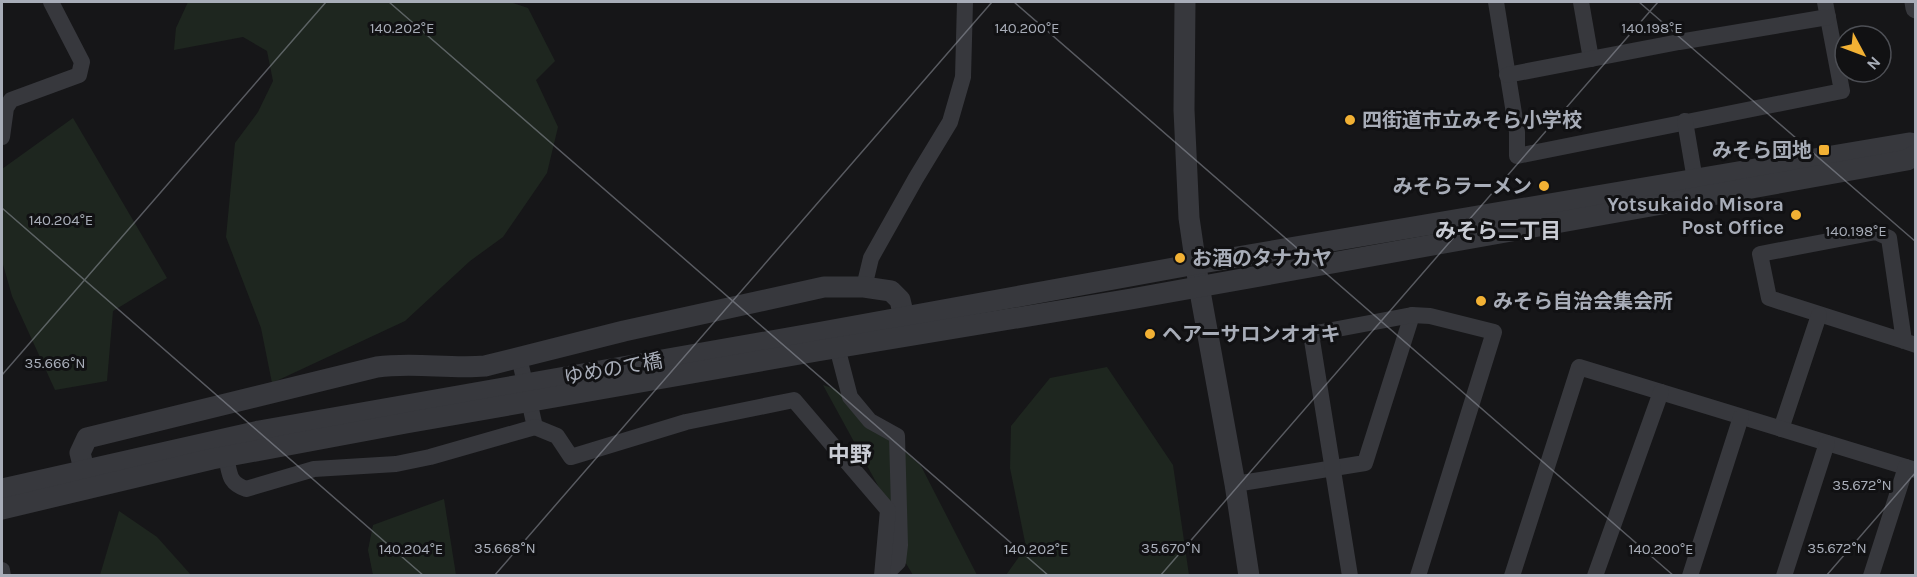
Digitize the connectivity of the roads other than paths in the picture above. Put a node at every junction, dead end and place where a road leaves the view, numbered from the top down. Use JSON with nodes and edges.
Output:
{"nodes":[{"id":1,"x":51,"y":2,"type":"edge"},
{"id":2,"x":965,"y":2,"type":"edge"},
{"id":3,"x":1185,"y":2,"type":"edge"},
{"id":4,"x":1496,"y":2,"type":"edge"},
{"id":5,"x":1581,"y":2,"type":"edge"},
{"id":6,"x":1915,"y":2,"type":"edge"},
{"id":7,"x":1916,"y":8,"type":"edge"},
{"id":8,"x":1827,"y":9,"type":"edge"},
{"id":9,"x":1591,"y":59,"type":"junction"},
{"id":10,"x":1507,"y":75,"type":"junction"},
{"id":11,"x":1685,"y":120,"type":"junction"},
{"id":12,"x":2,"y":137,"type":"edge"},
{"id":13,"x":1916,"y":144,"type":"edge"},
{"id":14,"x":1916,"y":155,"type":"edge"},
{"id":15,"x":1695,"y":180,"type":"junction"},
{"id":16,"x":1196,"y":264,"type":"junction"},
{"id":17,"x":1199,"y":286,"type":"junction"},
{"id":18,"x":864,"y":287,"type":"junction"},
{"id":19,"x":1412,"y":315,"type":"junction"},
{"id":20,"x":1819,"y":315,"type":"junction"},
{"id":21,"x":904,"y":317,"type":"junction"},
{"id":22,"x":825,"y":343,"type":"junction"},
{"id":23,"x":1910,"y":343,"type":"edge"},
{"id":24,"x":519,"y":357,"type":"junction"},
{"id":25,"x":1661,"y":392,"type":"junction"},
{"id":26,"x":405,"y":415,"type":"junction"},
{"id":27,"x":1740,"y":417,"type":"junction"},
{"id":28,"x":535,"y":427,"type":"junction"},
{"id":29,"x":1781,"y":429,"type":"junction"},
{"id":30,"x":1827,"y":443,"type":"junction"},
{"id":31,"x":226,"y":457,"type":"junction"},
{"id":32,"x":1332,"y":468,"type":"junction"},
{"id":33,"x":1911,"y":469,"type":"edge"},
{"id":34,"x":84,"y":470,"type":"junction"},
{"id":35,"x":1235,"y":484,"type":"junction"},
{"id":36,"x":2,"y":489,"type":"edge"},
{"id":37,"x":2,"y":509,"type":"edge"},
{"id":38,"x":2,"y":570,"type":"edge"},
{"id":39,"x":882,"y":574,"type":"edge"},
{"id":40,"x":3,"y":576,"type":"edge"},
{"id":41,"x":1249,"y":576,"type":"edge"},
{"id":42,"x":1350,"y":576,"type":"edge"},
{"id":43,"x":1418,"y":576,"type":"edge"},
{"id":44,"x":1512,"y":576,"type":"edge"},
{"id":45,"x":1595,"y":576,"type":"edge"},
{"id":46,"x":1690,"y":576,"type":"edge"},
{"id":47,"x":1784,"y":576,"type":"edge"},
{"id":48,"x":1871,"y":576,"type":"edge"}],
"edges":[{"from":1,"to":12,"type":"street"},
{"from":2,"to":18,"type":"street"},
{"from":3,"to":16,"type":"street"},
{"from":4,"to":10,"type":"street"},
{"from":5,"to":9,"type":"street"},
{"from":6,"to":7,"type":"street"},
{"from":8,"to":9,"type":"street"},
{"from":8,"to":11,"type":"street"},
{"from":9,"to":10,"type":"street"},
{"from":10,"to":11,"type":"street"},
{"from":11,"to":15,"type":"street"},
{"from":13,"to":15,"type":"street"},
{"from":14,"to":17,"type":"street"},
{"from":15,"to":16,"type":"street"},
{"from":16,"to":17,"type":"street"},
{"from":16,"to":21,"type":"street"},
{"from":17,"to":22,"type":"street"},
{"from":17,"to":35,"type":"street"},
{"from":18,"to":21,"type":"street"},
{"from":18,"to":24,"type":"street"},
{"from":19,"to":32,"type":"street"},
{"from":19,"to":32,"type":"street"},
{"from":19,"to":43,"type":"street"},
{"from":20,"to":23,"type":"street"},
{"from":20,"to":23,"type":"street"},
{"from":20,"to":29,"type":"street"},
{"from":21,"to":22,"type":"street"},
{"from":22,"to":26,"type":"street","name":"ゆめのて橋"},
{"from":22,"to":39,"type":"street"},
{"from":24,"to":28,"type":"street"},
{"from":24,"to":34,"type":"street"},
{"from":25,"to":27,"type":"street"},
{"from":25,"to":44,"type":"street"},
{"from":25,"to":45,"type":"street"},
{"from":26,"to":31,"type":"street"},
{"from":26,"to":34,"type":"street"},
{"from":27,"to":29,"type":"street"},
{"from":27,"to":46,"type":"street"},
{"from":28,"to":31,"type":"street"},
{"from":28,"to":39,"type":"street"},
{"from":29,"to":30,"type":"street"},
{"from":30,"to":33,"type":"street"},
{"from":30,"to":47,"type":"street"},
{"from":31,"to":37,"type":"street"},
{"from":32,"to":35,"type":"street"},
{"from":32,"to":42,"type":"street"},
{"from":33,"to":48,"type":"street"},
{"from":34,"to":36,"type":"street"},
{"from":35,"to":41,"type":"street"},
{"from":38,"to":40,"type":"street"}]}
